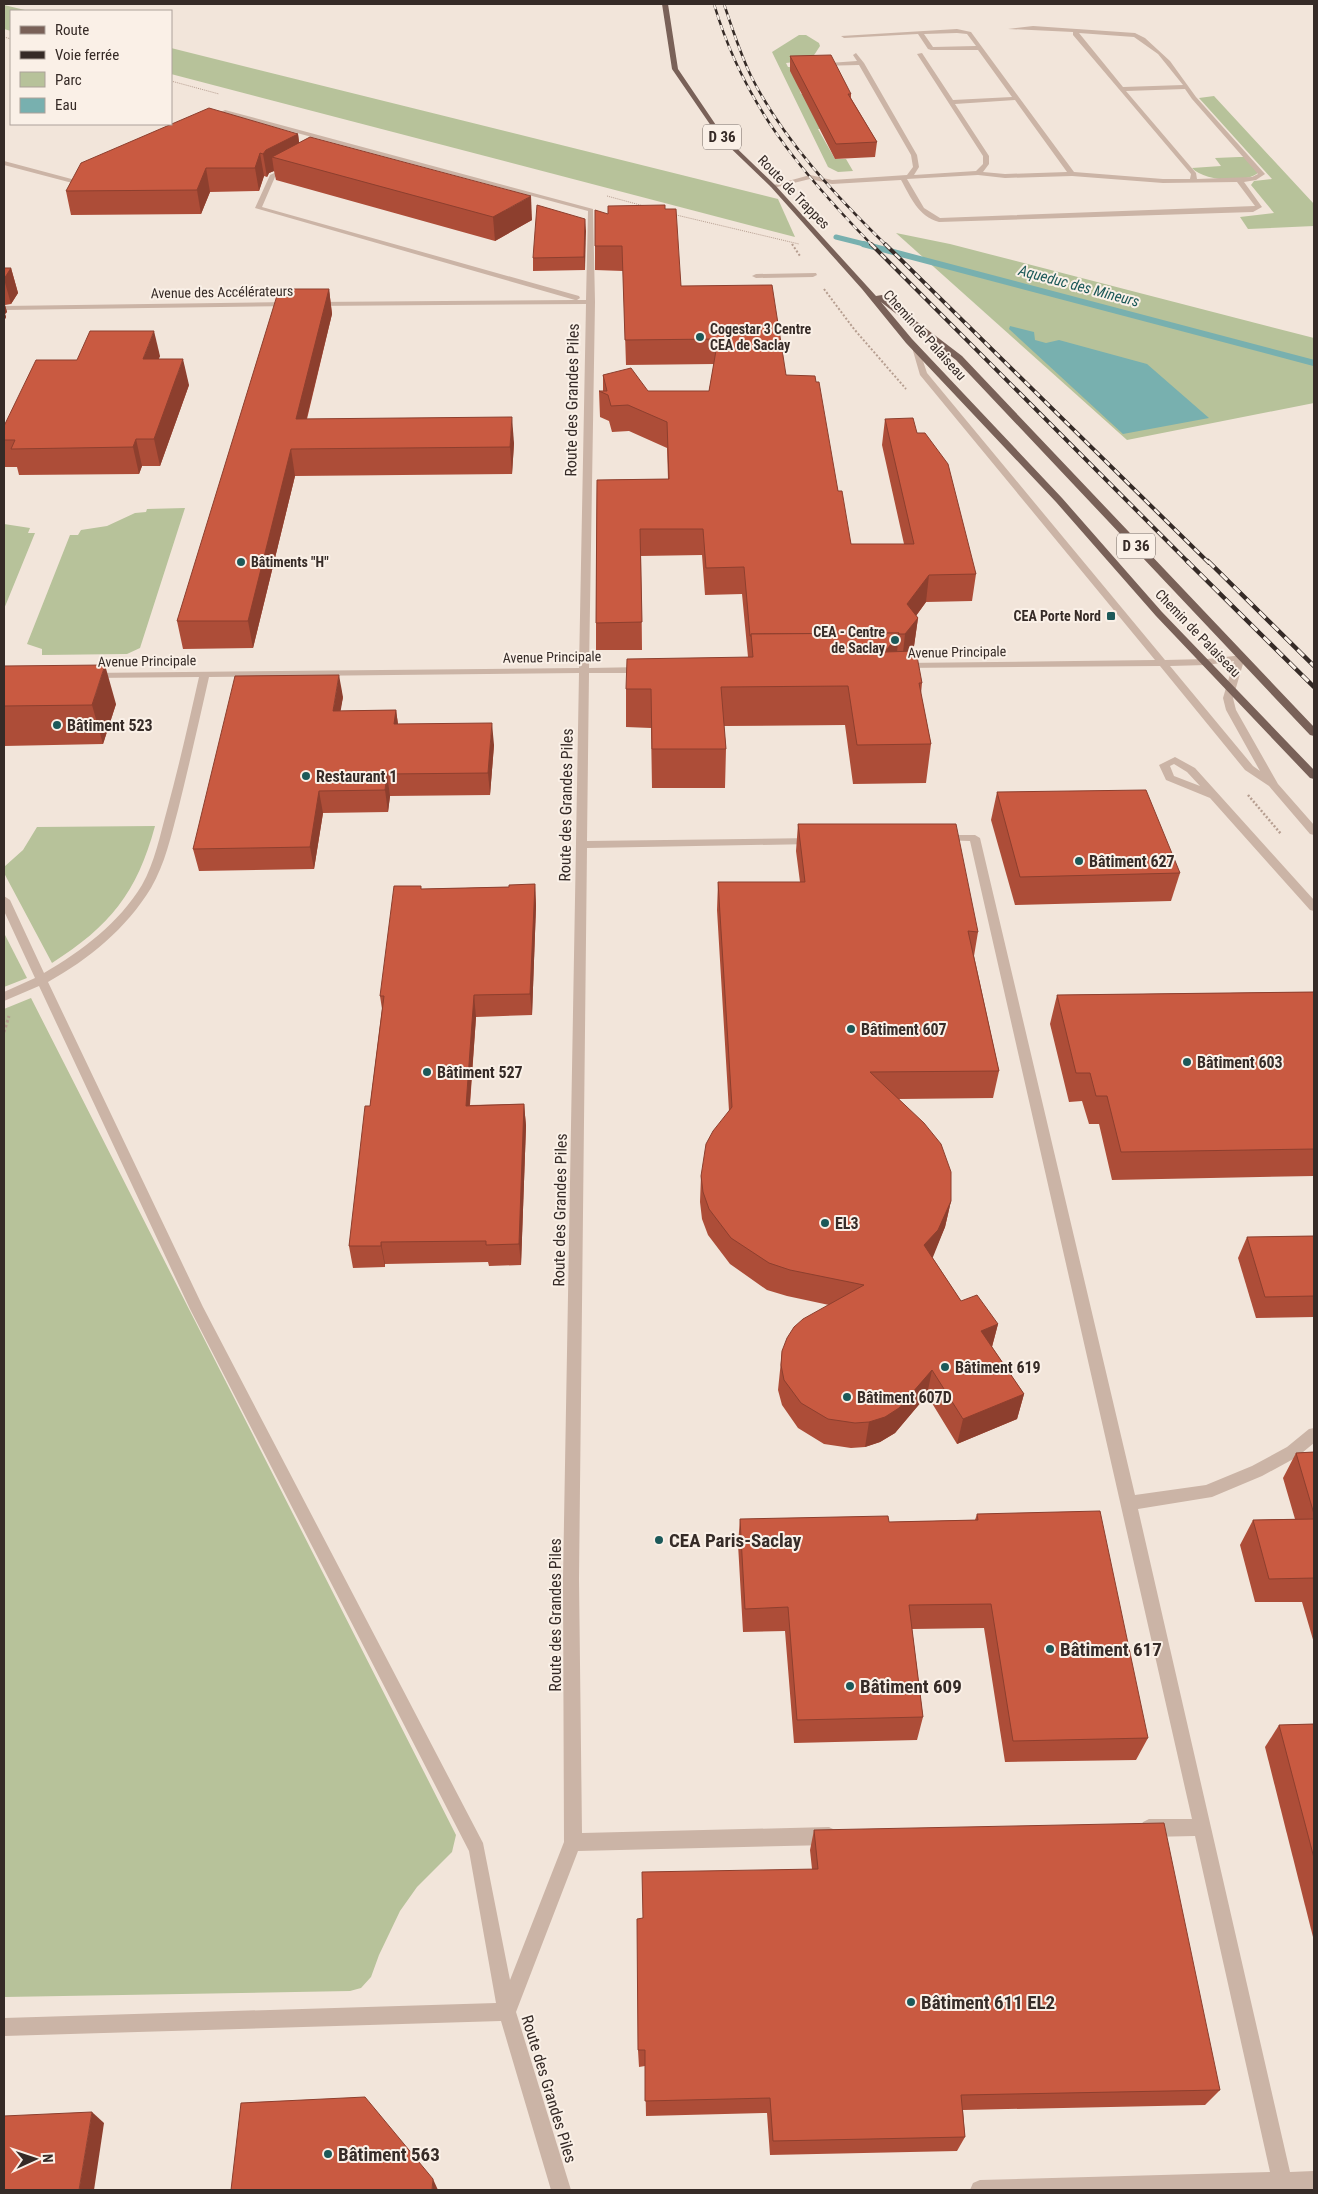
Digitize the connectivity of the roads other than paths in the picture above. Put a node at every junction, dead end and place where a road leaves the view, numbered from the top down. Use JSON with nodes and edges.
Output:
{"nodes":[{"id":1,"x":665,"y":4,"type":"edge"},
{"id":2,"x":1010,"y":29,"type":"dead end"},
{"id":3,"x":1077,"y":31,"type":"junction"},
{"id":4,"x":920,"y":33,"type":"junction"},
{"id":5,"x":844,"y":36,"type":"dead end"},
{"id":6,"x":981,"y":48,"type":"junction"},
{"id":7,"x":920,"y":54,"type":"dead end"},
{"id":8,"x":856,"y":55,"type":"dead end"},
{"id":9,"x":861,"y":63,"type":"junction"},
{"id":10,"x":814,"y":65,"type":"edge"},
{"id":11,"x":1188,"y":87,"type":"junction"},
{"id":12,"x":1122,"y":89,"type":"junction"},
{"id":13,"x":1018,"y":98,"type":"junction"},
{"id":14,"x":951,"y":102,"type":"junction"},
{"id":15,"x":201,"y":122,"type":"edge"},
{"id":16,"x":340,"y":142,"type":"junction"},
{"id":17,"x":331,"y":146,"type":"edge"},
{"id":18,"x":4,"y":163,"type":"edge"},
{"id":19,"x":298,"y":163,"type":"edge"},
{"id":20,"x":978,"y":173,"type":"junction"},
{"id":21,"x":1072,"y":174,"type":"junction"},
{"id":22,"x":97,"y":175,"type":"edge"},
{"id":23,"x":907,"y":178,"type":"junction"},
{"id":24,"x":1239,"y":180,"type":"junction"},
{"id":25,"x":1193,"y":181,"type":"junction"},
{"id":26,"x":773,"y":186,"type":"junction"},
{"id":27,"x":813,"y":275,"type":"dead end"},
{"id":28,"x":756,"y":276,"type":"dead end"},
{"id":29,"x":866,"y":287,"type":"junction"},
{"id":30,"x":591,"y":302,"type":"junction"},
{"id":31,"x":4,"y":308,"type":"edge"},
{"id":32,"x":914,"y":346,"type":"junction"},
{"id":33,"x":1240,"y":657,"type":"junction"},
{"id":34,"x":1208,"y":662,"type":"junction"},
{"id":35,"x":1162,"y":663,"type":"junction"},
{"id":36,"x":890,"y":666,"type":"edge"},
{"id":37,"x":583,"y":670,"type":"junction"},
{"id":38,"x":652,"y":670,"type":"edge"},
{"id":39,"x":205,"y":674,"type":"junction"},
{"id":40,"x":80,"y":675,"type":"edge"},
{"id":41,"x":1232,"y":687,"type":"junction"},
{"id":42,"x":1314,"y":733,"type":"edge"},
{"id":43,"x":1314,"y":776,"type":"edge"},
{"id":44,"x":1274,"y":786,"type":"junction"},
{"id":45,"x":1212,"y":795,"type":"dead end"},
{"id":46,"x":1314,"y":832,"type":"edge"},
{"id":47,"x":925,"y":838,"type":"edge"},
{"id":48,"x":826,"y":840,"type":"edge"},
{"id":49,"x":582,"y":845,"type":"junction"},
{"id":50,"x":4,"y":900,"type":"edge"},
{"id":51,"x":1314,"y":907,"type":"edge"},
{"id":52,"x":43,"y":980,"type":"junction"},
{"id":53,"x":4,"y":997,"type":"edge"},
{"id":54,"x":1314,"y":1434,"type":"edge"},
{"id":55,"x":1130,"y":1502,"type":"junction"},
{"id":56,"x":1202,"y":1827,"type":"junction"},
{"id":57,"x":1132,"y":1829,"type":"edge"},
{"id":58,"x":842,"y":1836,"type":"edge"},
{"id":59,"x":573,"y":1842,"type":"junction"},
{"id":60,"x":507,"y":2012,"type":"junction"},
{"id":61,"x":4,"y":2027,"type":"edge"},
{"id":62,"x":1314,"y":2181,"type":"edge"},
{"id":63,"x":1283,"y":2186,"type":"edge"},
{"id":64,"x":561,"y":2190,"type":"edge"},
{"id":65,"x":980,"y":2190,"type":"edge"}],
"edges":[{"from":1,"to":26,"type":"main road","name":"Route de Trappes","number":"D 36"},
{"from":2,"to":3,"type":"street"},
{"from":3,"to":11,"type":"street"},
{"from":3,"to":12,"type":"street"},
{"from":4,"to":5,"type":"street"},
{"from":4,"to":6,"type":"street"},
{"from":4,"to":6,"type":"street"},
{"from":6,"to":13,"type":"street"},
{"from":7,"to":14,"type":"street"},
{"from":8,"to":9,"type":"street"},
{"from":9,"to":10,"type":"street"},
{"from":9,"to":23,"type":"street"},
{"from":11,"to":12,"type":"street"},
{"from":11,"to":24,"type":"street"},
{"from":12,"to":25,"type":"street"},
{"from":13,"to":14,"type":"street"},
{"from":13,"to":21,"type":"street"},
{"from":14,"to":20,"type":"street"},
{"from":15,"to":16,"type":"street"},
{"from":16,"to":17,"type":"street"},
{"from":16,"to":30,"type":"street","name":"Route des Grandes Piles"},
{"from":18,"to":22,"type":"street"},
{"from":19,"to":30,"type":"street"},
{"from":20,"to":21,"type":"street"},
{"from":20,"to":23,"type":"street"},
{"from":21,"to":25,"type":"street"},
{"from":23,"to":24,"type":"street"},
{"from":23,"to":26,"type":"street"},
{"from":24,"to":25,"type":"street"},
{"from":26,"to":29,"type":"main road","name":"Route de Trappes","number":"D 36"},
{"from":27,"to":28,"type":"street"},
{"from":29,"to":32,"type":"main road","name":"Chemin de Palaiseau","number":"D 36"},
{"from":29,"to":33,"type":"main road","name":"Chemin de Palaiseau","number":"D 36"},
{"from":30,"to":31,"type":"street","name":"Avenue des Accélérateurs"},
{"from":30,"to":37,"type":"street","name":"Route des Grandes Piles"},
{"from":32,"to":34,"type":"main road","name":"Chemin de Palaiseau","number":"D 36"},
{"from":32,"to":35,"type":"street"},
{"from":33,"to":34,"type":"street"},
{"from":33,"to":41,"type":"street"},
{"from":33,"to":42,"type":"main road","name":"Chemin de Palaiseau","number":"D 36"},
{"from":34,"to":35,"type":"street"},
{"from":34,"to":41,"type":"main road","name":"Chemin de Palaiseau","number":"D 36"},
{"from":35,"to":36,"type":"street","name":"Avenue Principale"},
{"from":35,"to":44,"type":"street"},
{"from":37,"to":38,"type":"street","name":"Avenue Principale"},
{"from":37,"to":39,"type":"street","name":"Avenue Principale"},
{"from":37,"to":49,"type":"street","name":"Route des Grandes Piles"},
{"from":39,"to":40,"type":"street","name":"Avenue Principale"},
{"from":39,"to":52,"type":"street"},
{"from":41,"to":43,"type":"main road","name":"Chemin de Palaiseau","number":"D 36"},
{"from":41,"to":44,"type":"street"},
{"from":44,"to":46,"type":"street"},
{"from":45,"to":51,"type":"street"},
{"from":47,"to":55,"type":"street"},
{"from":48,"to":49,"type":"street"},
{"from":49,"to":59,"type":"street","name":"Route des Grandes Piles"},
{"from":50,"to":52,"type":"street"},
{"from":52,"to":53,"type":"street"},
{"from":52,"to":60,"type":"street"},
{"from":54,"to":55,"type":"street"},
{"from":55,"to":56,"type":"street"},
{"from":56,"to":57,"type":"street"},
{"from":56,"to":63,"type":"street"},
{"from":58,"to":59,"type":"street"},
{"from":59,"to":60,"type":"street","name":"Route des Grandes Piles"},
{"from":60,"to":61,"type":"street"},
{"from":60,"to":64,"type":"street","name":"Route des Grandes Piles"},
{"from":62,"to":63,"type":"street"},
{"from":63,"to":65,"type":"street"}]}
